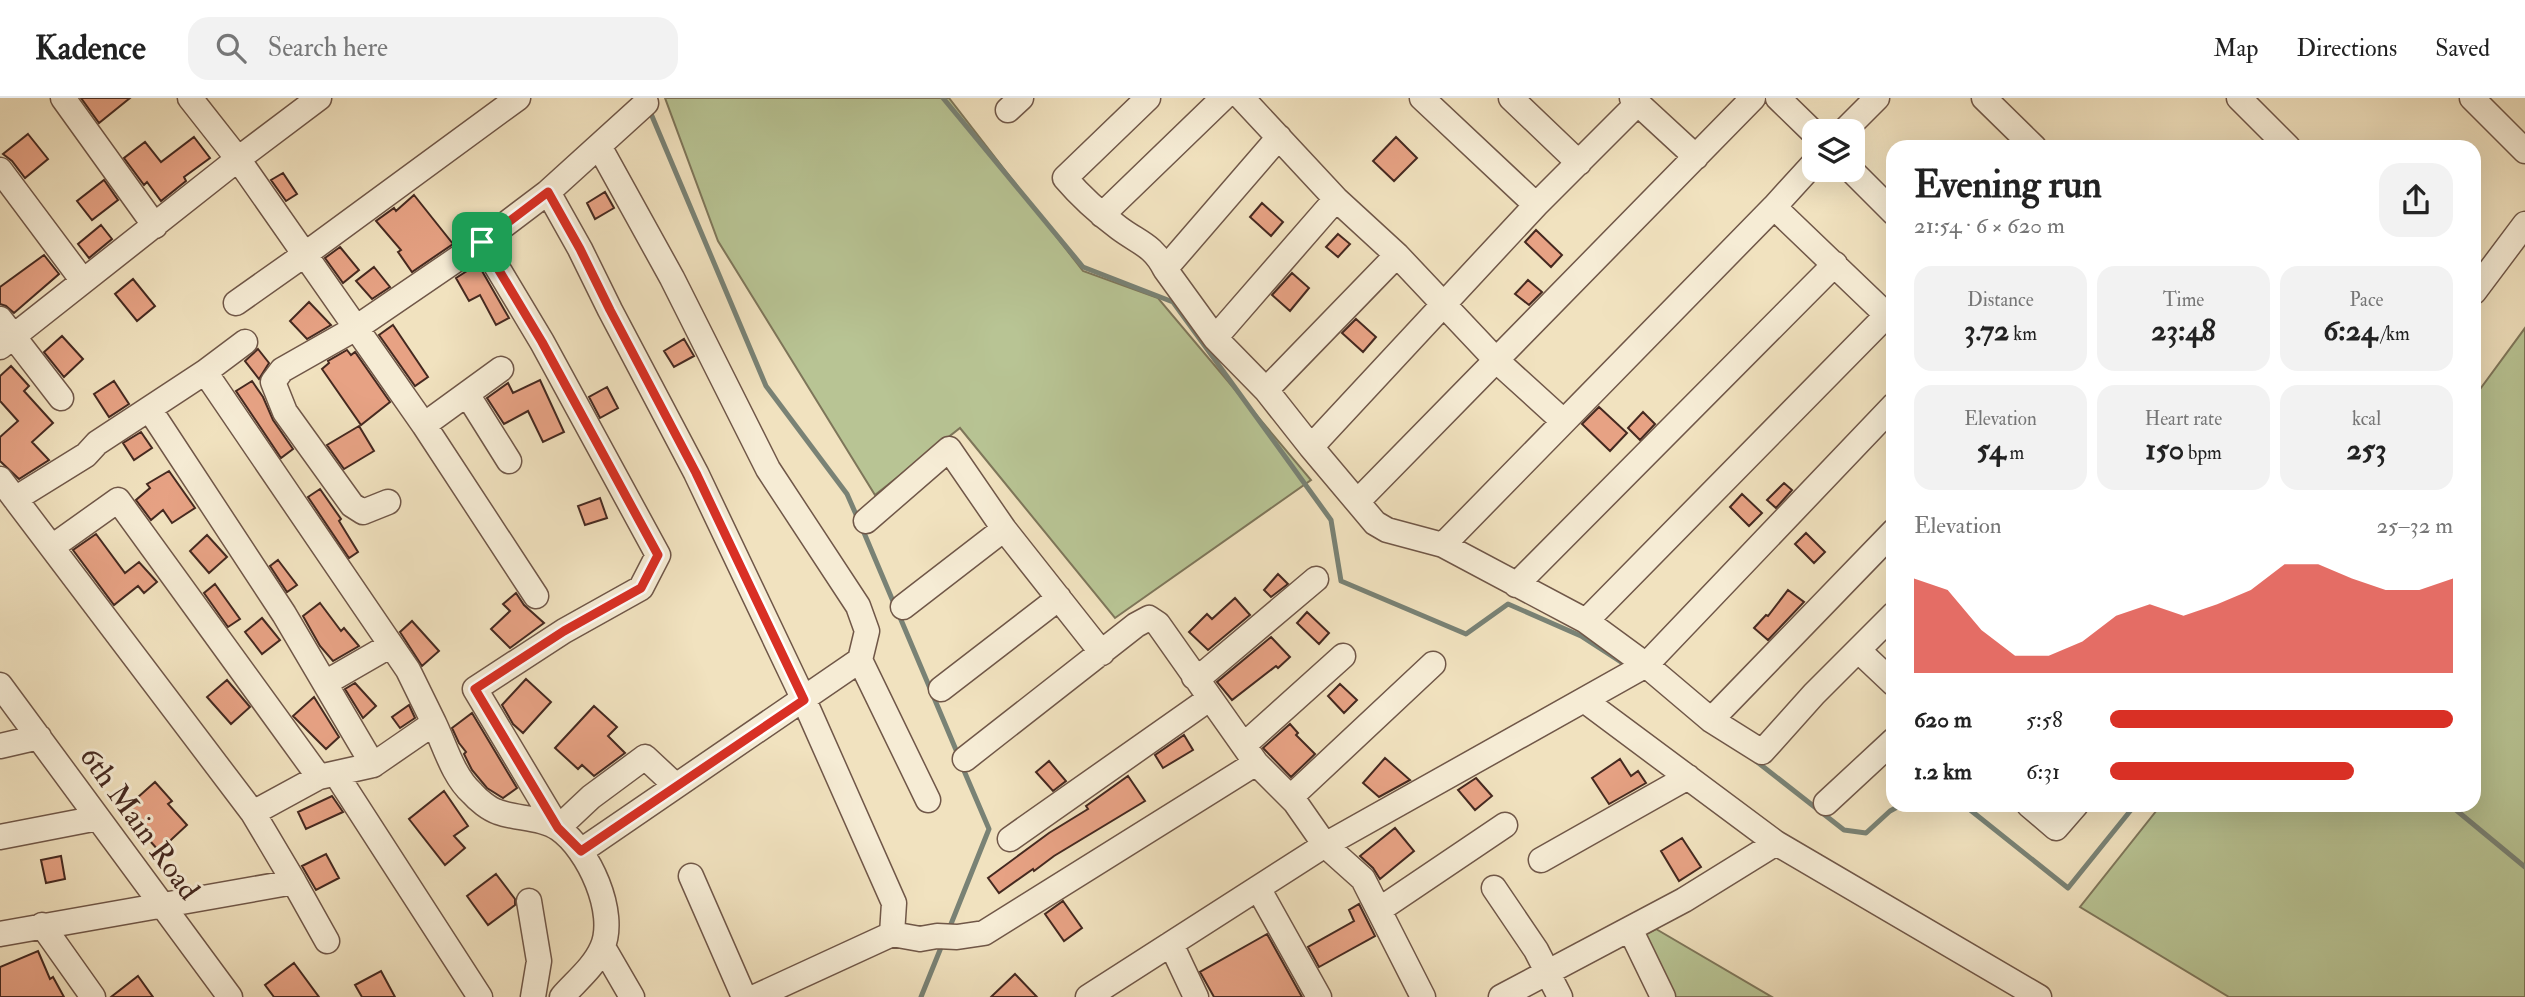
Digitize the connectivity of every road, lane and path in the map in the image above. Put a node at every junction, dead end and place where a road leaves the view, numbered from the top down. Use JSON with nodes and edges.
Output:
{"nodes":[{"id":1,"x":63,"y":98,"type":"edge"},
{"id":2,"x":190,"y":98,"type":"edge"},
{"id":3,"x":518,"y":98,"type":"edge"},
{"id":4,"x":1148,"y":98,"type":"edge"},
{"id":5,"x":1223,"y":98,"type":"edge"},
{"id":6,"x":1242,"y":98,"type":"edge"},
{"id":7,"x":1423,"y":98,"type":"edge"},
{"id":8,"x":1511,"y":98,"type":"edge"},
{"id":9,"x":1753,"y":98,"type":"edge"},
{"id":10,"x":1778,"y":98,"type":"edge"},
{"id":11,"x":1877,"y":98,"type":"edge"},
{"id":12,"x":1984,"y":98,"type":"edge"},
{"id":13,"x":2239,"y":98,"type":"edge"},
{"id":14,"x":2472,"y":98,"type":"edge"},
{"id":15,"x":1635,"y":101,"type":"edge"},
{"id":16,"x":307,"y":102,"type":"edge"},
{"id":17,"x":646,"y":103,"type":"dead end"},
{"id":18,"x":1856,"y":119,"type":"edge"},
{"id":19,"x":1802,"y":121,"type":"edge"},
{"id":20,"x":1279,"y":138,"type":"junction"},
{"id":21,"x":2027,"y":140,"type":"edge"},
{"id":22,"x":2281,"y":140,"type":"edge"},
{"id":23,"x":599,"y":146,"type":"junction"},
{"id":24,"x":2525,"y":151,"type":"edge"},
{"id":25,"x":1696,"y":158,"type":"junction"},
{"id":26,"x":239,"y":159,"type":"junction"},
{"id":27,"x":1579,"y":163,"type":"junction"},
{"id":28,"x":0,"y":170,"type":"edge"},
{"id":29,"x":1802,"y":176,"type":"edge"},
{"id":30,"x":1863,"y":182,"type":"edge"},
{"id":31,"x":548,"y":192,"type":"junction"},
{"id":32,"x":1336,"y":199,"type":"junction"},
{"id":33,"x":1536,"y":205,"type":"junction"},
{"id":34,"x":1886,"y":205,"type":"edge"},
{"id":35,"x":1774,"y":207,"type":"junction"},
{"id":36,"x":1102,"y":215,"type":"junction"},
{"id":37,"x":2525,"y":224,"type":"edge"},
{"id":38,"x":155,"y":226,"type":"junction"},
{"id":39,"x":482,"y":242,"type":"junction"},
{"id":40,"x":304,"y":255,"type":"junction"},
{"id":41,"x":1398,"y":255,"type":"junction"},
{"id":42,"x":1835,"y":264,"type":"junction"},
{"id":43,"x":1165,"y":269,"type":"junction"},
{"id":44,"x":83,"y":281,"type":"junction"},
{"id":45,"x":2481,"y":283,"type":"edge"},
{"id":46,"x":236,"y":303,"type":"dead end"},
{"id":47,"x":1444,"y":304,"type":"junction"},
{"id":48,"x":1886,"y":315,"type":"edge"},
{"id":49,"x":1886,"y":323,"type":"edge"},
{"id":50,"x":356,"y":328,"type":"junction"},
{"id":51,"x":4,"y":334,"type":"edge"},
{"id":52,"x":1215,"y":338,"type":"junction"},
{"id":53,"x":245,"y":342,"type":"dead end"},
{"id":54,"x":1497,"y":361,"type":"junction"},
{"id":55,"x":501,"y":369,"type":"dead end"},
{"id":56,"x":205,"y":372,"type":"junction"},
{"id":57,"x":1266,"y":390,"type":"junction"},
{"id":58,"x":467,"y":394,"type":"junction"},
{"id":59,"x":61,"y":398,"type":"dead end"},
{"id":60,"x":150,"y":410,"type":"junction"},
{"id":61,"x":1886,"y":413,"type":"edge"},
{"id":62,"x":1563,"y":421,"type":"junction"},
{"id":63,"x":424,"y":425,"type":"junction"},
{"id":64,"x":1311,"y":447,"type":"junction"},
{"id":65,"x":509,"y":461,"type":"dead end"},
{"id":66,"x":0,"y":479,"type":"edge"},
{"id":67,"x":15,"y":499,"type":"junction"},
{"id":68,"x":1358,"y":501,"type":"junction"},
{"id":69,"x":388,"y":502,"type":"dead end"},
{"id":70,"x":866,"y":521,"type":"dead end"},
{"id":71,"x":1004,"y":529,"type":"junction"},
{"id":72,"x":1886,"y":539,"type":"edge"},
{"id":73,"x":1443,"y":545,"type":"junction"},
{"id":74,"x":52,"y":547,"type":"junction"},
{"id":75,"x":1316,"y":579,"type":"dead end"},
{"id":76,"x":1516,"y":585,"type":"junction"},
{"id":77,"x":536,"y":596,"type":"dead end"},
{"id":78,"x":1059,"y":598,"type":"junction"},
{"id":79,"x":903,"y":607,"type":"dead end"},
{"id":80,"x":1586,"y":621,"type":"junction"},
{"id":81,"x":1886,"y":622,"type":"edge"},
{"id":82,"x":391,"y":645,"type":"junction"},
{"id":83,"x":1858,"y":650,"type":"junction"},
{"id":84,"x":1102,"y":653,"type":"junction"},
{"id":85,"x":1343,"y":656,"type":"dead end"},
{"id":86,"x":860,"y":660,"type":"junction"},
{"id":87,"x":1433,"y":664,"type":"dead end"},
{"id":88,"x":1645,"y":665,"type":"junction"},
{"id":89,"x":1886,"y":676,"type":"edge"},
{"id":90,"x":1194,"y":677,"type":"junction"},
{"id":91,"x":325,"y":684,"type":"junction"},
{"id":92,"x":0,"y":685,"type":"edge"},
{"id":93,"x":940,"y":690,"type":"dead end"},
{"id":94,"x":1587,"y":698,"type":"junction"},
{"id":95,"x":1209,"y":699,"type":"junction"},
{"id":96,"x":804,"y":700,"type":"junction"},
{"id":97,"x":1711,"y":720,"type":"junction"},
{"id":98,"x":434,"y":723,"type":"junction"},
{"id":99,"x":39,"y":737,"type":"junction"},
{"id":100,"x":0,"y":746,"type":"edge"},
{"id":101,"x":1886,"y":747,"type":"edge"},
{"id":102,"x":1250,"y":754,"type":"junction"},
{"id":103,"x":965,"y":759,"type":"dead end"},
{"id":104,"x":373,"y":765,"type":"junction"},
{"id":105,"x":327,"y":776,"type":"junction"},
{"id":106,"x":1688,"y":777,"type":"junction"},
{"id":107,"x":676,"y":786,"type":"junction"},
{"id":108,"x":1291,"y":797,"type":"junction"},
{"id":109,"x":928,"y":800,"type":"dead end"},
{"id":110,"x":1826,"y":803,"type":"dead end"},
{"id":111,"x":2037,"y":812,"type":"edge"},
{"id":112,"x":2070,"y":812,"type":"edge"},
{"id":113,"x":253,"y":813,"type":"junction"},
{"id":114,"x":98,"y":818,"type":"junction"},
{"id":115,"x":1505,"y":825,"type":"dead end"},
{"id":116,"x":558,"y":828,"type":"junction"},
{"id":117,"x":0,"y":837,"type":"edge"},
{"id":118,"x":1010,"y":839,"type":"dead end"},
{"id":119,"x":1776,"y":843,"type":"junction"},
{"id":120,"x":1325,"y":845,"type":"junction"},
{"id":121,"x":581,"y":851,"type":"junction"},
{"id":122,"x":1541,"y":860,"type":"dead end"},
{"id":123,"x":691,"y":876,"type":"dead end"},
{"id":124,"x":294,"y":882,"type":"junction"},
{"id":125,"x":1258,"y":888,"type":"junction"},
{"id":126,"x":1494,"y":888,"type":"dead end"},
{"id":127,"x":529,"y":901,"type":"dead end"},
{"id":128,"x":162,"y":906,"type":"junction"},
{"id":129,"x":1379,"y":910,"type":"junction"},
{"id":130,"x":42,"y":925,"type":"junction"},
{"id":131,"x":1630,"y":929,"type":"junction"},
{"id":132,"x":0,"y":934,"type":"edge"},
{"id":133,"x":892,"y":934,"type":"junction"},
{"id":134,"x":327,"y":941,"type":"dead end"},
{"id":135,"x":1171,"y":944,"type":"junction"},
{"id":136,"x":603,"y":947,"type":"junction"},
{"id":137,"x":1548,"y":972,"type":"junction"},
{"id":138,"x":1087,"y":996,"type":"edge"},
{"id":139,"x":93,"y":997,"type":"edge"},
{"id":140,"x":230,"y":997,"type":"edge"},
{"id":141,"x":480,"y":997,"type":"edge"},
{"id":142,"x":533,"y":997,"type":"edge"},
{"id":143,"x":562,"y":997,"type":"edge"},
{"id":144,"x":632,"y":997,"type":"edge"},
{"id":145,"x":744,"y":997,"type":"edge"},
{"id":146,"x":755,"y":997,"type":"edge"},
{"id":147,"x":1196,"y":997,"type":"edge"},
{"id":148,"x":1319,"y":997,"type":"edge"},
{"id":149,"x":1423,"y":997,"type":"edge"},
{"id":150,"x":1501,"y":997,"type":"edge"},
{"id":151,"x":1560,"y":997,"type":"edge"},
{"id":152,"x":1663,"y":997,"type":"edge"},
{"id":153,"x":2039,"y":997,"type":"edge"}],
"edges":[{"from":1,"to":38,"type":"street"},
{"from":2,"to":26,"type":"street"},
{"from":3,"to":40,"type":"street"},
{"from":4,"to":36,"type":"street"},
{"from":5,"to":36,"type":"street"},
{"from":6,"to":20,"type":"street"},
{"from":7,"to":33,"type":"street"},
{"from":8,"to":27,"type":"street"},
{"from":9,"to":25,"type":"street"},
{"from":10,"to":19,"type":"street"},
{"from":11,"to":18,"type":"street"},
{"from":12,"to":21,"type":"street"},
{"from":13,"to":22,"type":"street"},
{"from":14,"to":24,"type":"street"},
{"from":15,"to":25,"type":"street"},
{"from":15,"to":27,"type":"street"},
{"from":16,"to":26,"type":"street"},
{"from":17,"to":23,"type":"street"},
{"from":20,"to":32,"type":"street"},
{"from":20,"to":43,"type":"street"},
{"from":23,"to":31,"type":"street"},
{"from":23,"to":86,"type":"street"},
{"from":25,"to":54,"type":"street"},
{"from":26,"to":38,"type":"street"},
{"from":26,"to":40,"type":"street"},
{"from":27,"to":33,"type":"street"},
{"from":28,"to":44,"type":"street"},
{"from":29,"to":35,"type":"street"},
{"from":30,"to":34,"type":"street"},
{"from":31,"to":39,"type":"street"},
{"from":31,"to":96,"type":"street"},
{"from":32,"to":41,"type":"street"},
{"from":32,"to":52,"type":"street"},
{"from":33,"to":47,"type":"street"},
{"from":35,"to":42,"type":"street"},
{"from":35,"to":62,"type":"street"},
{"from":36,"to":43,"type":"street"},
{"from":37,"to":45,"type":"street"},
{"from":38,"to":44,"type":"street"},
{"from":39,"to":50,"type":"street"},
{"from":39,"to":116,"type":"street"},
{"from":40,"to":46,"type":"street"},
{"from":40,"to":50,"type":"street"},
{"from":41,"to":47,"type":"street"},
{"from":41,"to":57,"type":"street"},
{"from":42,"to":48,"type":"street"},
{"from":42,"to":76,"type":"street"},
{"from":43,"to":52,"type":"street"},
{"from":44,"to":51,"type":"street"},
{"from":47,"to":54,"type":"street"},
{"from":47,"to":64,"type":"street"},
{"from":49,"to":80,"type":"street"},
{"from":50,"to":63,"type":"street"},
{"from":50,"to":69,"type":"street"},
{"from":51,"to":59,"type":"street"},
{"from":52,"to":57,"type":"street"},
{"from":53,"to":56,"type":"street"},
{"from":54,"to":62,"type":"street"},
{"from":54,"to":68,"type":"street"},
{"from":55,"to":58,"type":"street"},
{"from":56,"to":60,"type":"street"},
{"from":56,"to":82,"type":"street"},
{"from":57,"to":64,"type":"street"},
{"from":58,"to":63,"type":"street"},
{"from":58,"to":65,"type":"street"},
{"from":60,"to":67,"type":"street"},
{"from":60,"to":91,"type":"street"},
{"from":61,"to":88,"type":"street"},
{"from":62,"to":73,"type":"street"},
{"from":63,"to":77,"type":"street"},
{"from":64,"to":68,"type":"street"},
{"from":66,"to":67,"type":"street"},
{"from":67,"to":74,"type":"street"},
{"from":68,"to":73,"type":"street"},
{"from":70,"to":71,"type":"street"},
{"from":71,"to":78,"type":"street"},
{"from":71,"to":79,"type":"street"},
{"from":72,"to":97,"type":"street"},
{"from":73,"to":76,"type":"street"},
{"from":74,"to":105,"type":"street"},
{"from":74,"to":113,"type":"street"},
{"from":75,"to":90,"type":"street"},
{"from":76,"to":80,"type":"street"},
{"from":78,"to":84,"type":"street"},
{"from":78,"to":93,"type":"street"},
{"from":80,"to":88,"type":"street"},
{"from":81,"to":83,"type":"street"},
{"from":82,"to":91,"type":"street"},
{"from":82,"to":98,"type":"street"},
{"from":83,"to":89,"type":"street"},
{"from":83,"to":97,"type":"street"},
{"from":84,"to":90,"type":"street"},
{"from":84,"to":103,"type":"street"},
{"from":85,"to":102,"type":"street"},
{"from":86,"to":96,"type":"street"},
{"from":86,"to":109,"type":"street"},
{"from":87,"to":108,"type":"street"},
{"from":88,"to":94,"type":"street"},
{"from":88,"to":97,"type":"street"},
{"from":90,"to":95,"type":"street"},
{"from":91,"to":104,"type":"street"},
{"from":92,"to":99,"type":"street","name":"6th Main Road"},
{"from":94,"to":106,"type":"street"},
{"from":94,"to":120,"type":"street"},
{"from":95,"to":102,"type":"street"},
{"from":95,"to":118,"type":"street"},
{"from":96,"to":107,"type":"street"},
{"from":96,"to":133,"type":"street"},
{"from":98,"to":104,"type":"street"},
{"from":98,"to":116,"type":"street"},
{"from":99,"to":100,"type":"street"},
{"from":99,"to":114,"type":"street","name":"6th Main Road"},
{"from":101,"to":110,"type":"street"},
{"from":102,"to":108,"type":"street"},
{"from":102,"to":133,"type":"street"},
{"from":104,"to":105,"type":"street"},
{"from":105,"to":113,"type":"street"},
{"from":105,"to":141,"type":"street"},
{"from":106,"to":119,"type":"street"},
{"from":106,"to":122,"type":"street"},
{"from":107,"to":116,"type":"street"},
{"from":107,"to":121,"type":"street"},
{"from":108,"to":120,"type":"street"},
{"from":111,"to":112,"type":"street"},
{"from":113,"to":124,"type":"street"},
{"from":114,"to":117,"type":"street"},
{"from":114,"to":128,"type":"street","name":"6th Main Road"},
{"from":115,"to":129,"type":"street"},
{"from":116,"to":121,"type":"street"},
{"from":119,"to":131,"type":"street"},
{"from":119,"to":153,"type":"street"},
{"from":120,"to":125,"type":"street"},
{"from":120,"to":129,"type":"street"},
{"from":121,"to":136,"type":"street"},
{"from":123,"to":145,"type":"street"},
{"from":124,"to":128,"type":"street"},
{"from":124,"to":134,"type":"street"},
{"from":125,"to":135,"type":"street"},
{"from":125,"to":148,"type":"street"},
{"from":126,"to":137,"type":"street"},
{"from":127,"to":142,"type":"street"},
{"from":128,"to":130,"type":"street"},
{"from":128,"to":140,"type":"street","name":"6th Main Road"},
{"from":129,"to":149,"type":"street"},
{"from":130,"to":132,"type":"street"},
{"from":130,"to":139,"type":"street"},
{"from":131,"to":137,"type":"street"},
{"from":131,"to":152,"type":"street"},
{"from":133,"to":146,"type":"street"},
{"from":135,"to":138,"type":"street"},
{"from":135,"to":147,"type":"street"},
{"from":136,"to":143,"type":"street"},
{"from":136,"to":144,"type":"street"},
{"from":137,"to":150,"type":"street"},
{"from":137,"to":151,"type":"street"}]}
